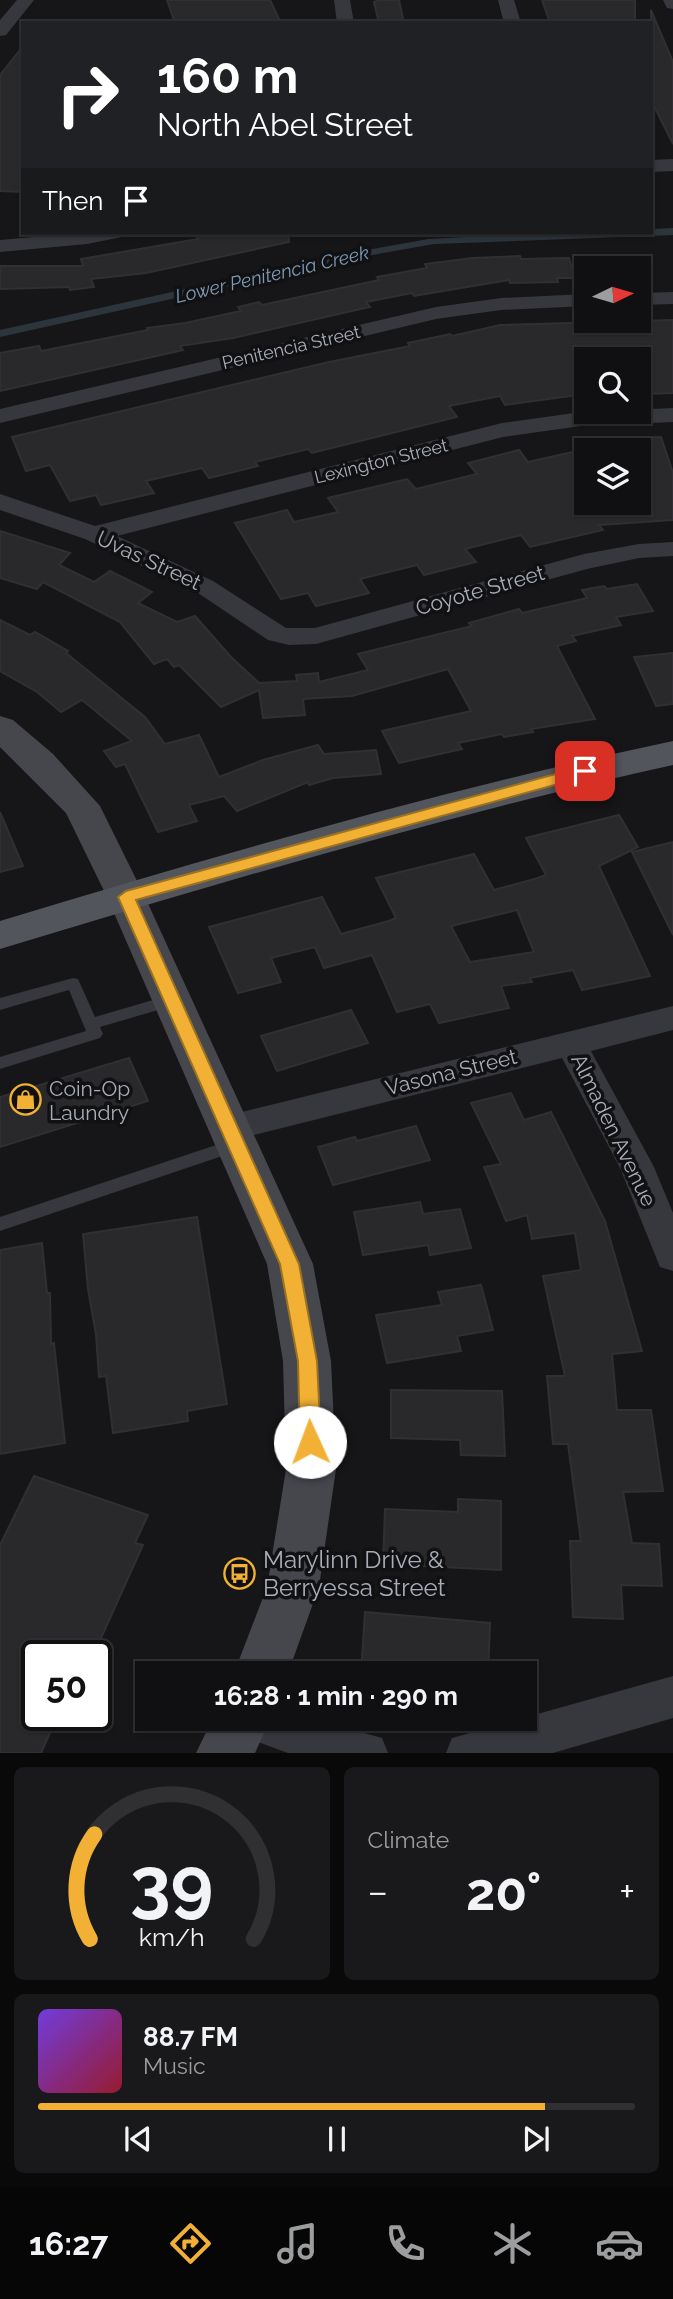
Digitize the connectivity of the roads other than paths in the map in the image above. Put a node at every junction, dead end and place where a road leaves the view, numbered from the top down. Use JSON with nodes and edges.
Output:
{"nodes":[{"id":1,"x":26,"y":0,"type":"edge"},
{"id":2,"x":342,"y":0,"type":"edge"},
{"id":3,"x":506,"y":0,"type":"edge"},
{"id":4,"x":346,"y":21,"type":"edge"},
{"id":5,"x":512,"y":21,"type":"edge"},
{"id":6,"x":0,"y":31,"type":"edge"},
{"id":7,"x":653,"y":166,"type":"edge"},
{"id":8,"x":673,"y":166,"type":"edge"},
{"id":9,"x":86,"y":235,"type":"edge"},
{"id":10,"x":0,"y":246,"type":"edge"},
{"id":11,"x":673,"y":298,"type":"edge"},
{"id":12,"x":651,"y":299,"type":"edge"},
{"id":13,"x":574,"y":301,"type":"edge"},
{"id":14,"x":673,"y":415,"type":"edge"},
{"id":15,"x":0,"y":416,"type":"edge"},
{"id":16,"x":0,"y":501,"type":"edge"},
{"id":17,"x":94,"y":534,"type":"junction"},
{"id":18,"x":673,"y":549,"type":"edge"},
{"id":19,"x":289,"y":637,"type":"joint"},
{"id":20,"x":0,"y":729,"type":"edge"},
{"id":21,"x":673,"y":753,"type":"edge"},
{"id":22,"x":126,"y":897,"type":"junction"},
{"id":23,"x":0,"y":935,"type":"edge"},
{"id":24,"x":170,"y":1001,"type":"junction"},
{"id":25,"x":0,"y":1004,"type":"edge"},
{"id":26,"x":673,"y":1018,"type":"edge"},
{"id":27,"x":90,"y":1024,"type":"junction"},
{"id":28,"x":570,"y":1042,"type":"junction"},
{"id":29,"x":0,"y":1063,"type":"edge"},
{"id":30,"x":233,"y":1136,"type":"junction"},
{"id":31,"x":0,"y":1224,"type":"edge"},
{"id":32,"x":673,"y":1256,"type":"edge"},
{"id":33,"x":265,"y":1661,"type":"edge"},
{"id":34,"x":673,"y":1697,"type":"edge"},
{"id":35,"x":239,"y":1731,"type":"edge"},
{"id":36,"x":285,"y":1731,"type":"edge"},
{"id":37,"x":225,"y":1753,"type":"edge"},
{"id":38,"x":367,"y":1753,"type":"edge"},
{"id":39,"x":467,"y":1753,"type":"edge"}],
"edges":[{"from":1,"to":6,"type":"street"},
{"from":2,"to":4,"type":"street"},
{"from":3,"to":5,"type":"street"},
{"from":7,"to":8,"type":"street"},
{"from":9,"to":10,"type":"street"},
{"from":11,"to":12,"type":"street"},
{"from":13,"to":15,"type":"street","name":"Penitencia Street"},
{"from":14,"to":17,"type":"street","name":"Lexington Street"},
{"from":16,"to":17,"type":"street","name":"Uvas Street"},
{"from":17,"to":19,"type":"street","name":"Uvas Street"},
{"from":18,"to":19,"type":"street","name":"Coyote Street"},
{"from":20,"to":22,"type":"main road"},
{"from":21,"to":22,"type":"main road"},
{"from":22,"to":23,"type":"main road"},
{"from":22,"to":24,"type":"main road"},
{"from":24,"to":27,"type":"lane"},
{"from":24,"to":30,"type":"main road"},
{"from":25,"to":27,"type":"lane"},
{"from":26,"to":28,"type":"street","name":"Vasona Street"},
{"from":27,"to":29,"type":"lane"},
{"from":28,"to":30,"type":"street","name":"Vasona Street"},
{"from":28,"to":32,"type":"street","name":"Almaden Avenue"},
{"from":30,"to":31,"type":"lane"},
{"from":30,"to":33,"type":"main road"},
{"from":34,"to":39,"type":"street"},
{"from":35,"to":37,"type":"main road"},
{"from":36,"to":38,"type":"street"}]}
